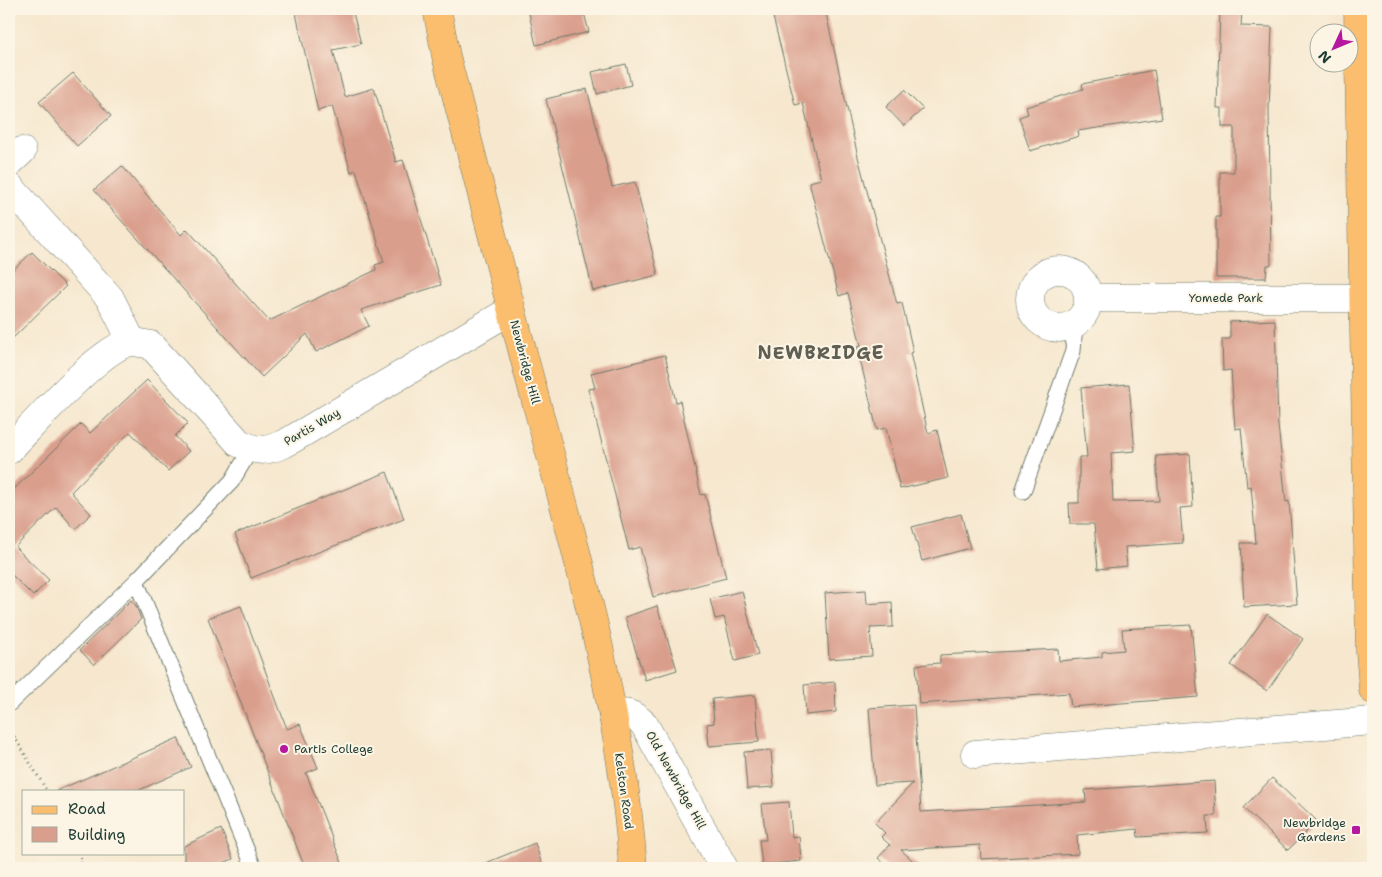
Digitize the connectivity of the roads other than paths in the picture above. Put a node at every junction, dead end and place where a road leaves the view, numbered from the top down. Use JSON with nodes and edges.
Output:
{"nodes":[{"id":1,"x":437,"y":9,"type":"edge"},
{"id":2,"x":1358,"y":9,"type":"edge"},
{"id":3,"x":9,"y":186,"type":"edge"},
{"id":4,"x":1088,"y":298,"type":"junction"},
{"id":5,"x":1363,"y":298,"type":"junction"},
{"id":6,"x":511,"y":310,"type":"junction"},
{"id":7,"x":1075,"y":323,"type":"junction"},
{"id":8,"x":132,"y":342,"type":"junction"},
{"id":9,"x":1370,"y":436,"type":"edge"},
{"id":10,"x":251,"y":449,"type":"junction"},
{"id":11,"x":9,"y":450,"type":"edge"},
{"id":12,"x":1023,"y":491,"type":"dead end"},
{"id":13,"x":136,"y":581,"type":"junction"},
{"id":14,"x":1372,"y":651,"type":"edge"},
{"id":15,"x":1373,"y":690,"type":"edge"},
{"id":16,"x":9,"y":704,"type":"edge"},
{"id":17,"x":613,"y":715,"type":"junction"},
{"id":18,"x":1373,"y":722,"type":"edge"},
{"id":19,"x":975,"y":754,"type":"dead end"},
{"id":20,"x":254,"y":868,"type":"edge"},
{"id":21,"x":633,"y":868,"type":"edge"},
{"id":22,"x":724,"y":868,"type":"edge"}],
"edges":[{"from":1,"to":6,"type":"main road","name":"Newbridge Hill"},
{"from":2,"to":5,"type":"main road"},
{"from":3,"to":8,"type":"street"},
{"from":4,"to":5,"type":"street","name":"Yomede Park"},
{"from":4,"to":7,"type":"street"},
{"from":4,"to":7,"type":"street"},
{"from":5,"to":9,"type":"main road"},
{"from":6,"to":10,"type":"street","name":"Partis Way"},
{"from":6,"to":17,"type":"main road","name":"Newbridge Hill"},
{"from":7,"to":12,"type":"lane"},
{"from":8,"to":10,"type":"street"},
{"from":8,"to":11,"type":"street"},
{"from":9,"to":14,"type":"main road"},
{"from":10,"to":13,"type":"lane"},
{"from":13,"to":16,"type":"lane"},
{"from":13,"to":20,"type":"lane"},
{"from":14,"to":15,"type":"main road"},
{"from":17,"to":21,"type":"main road","name":"Kelston Road"},
{"from":17,"to":22,"type":"street","name":"Old Newbridge Hill"},
{"from":18,"to":19,"type":"street"}]}
